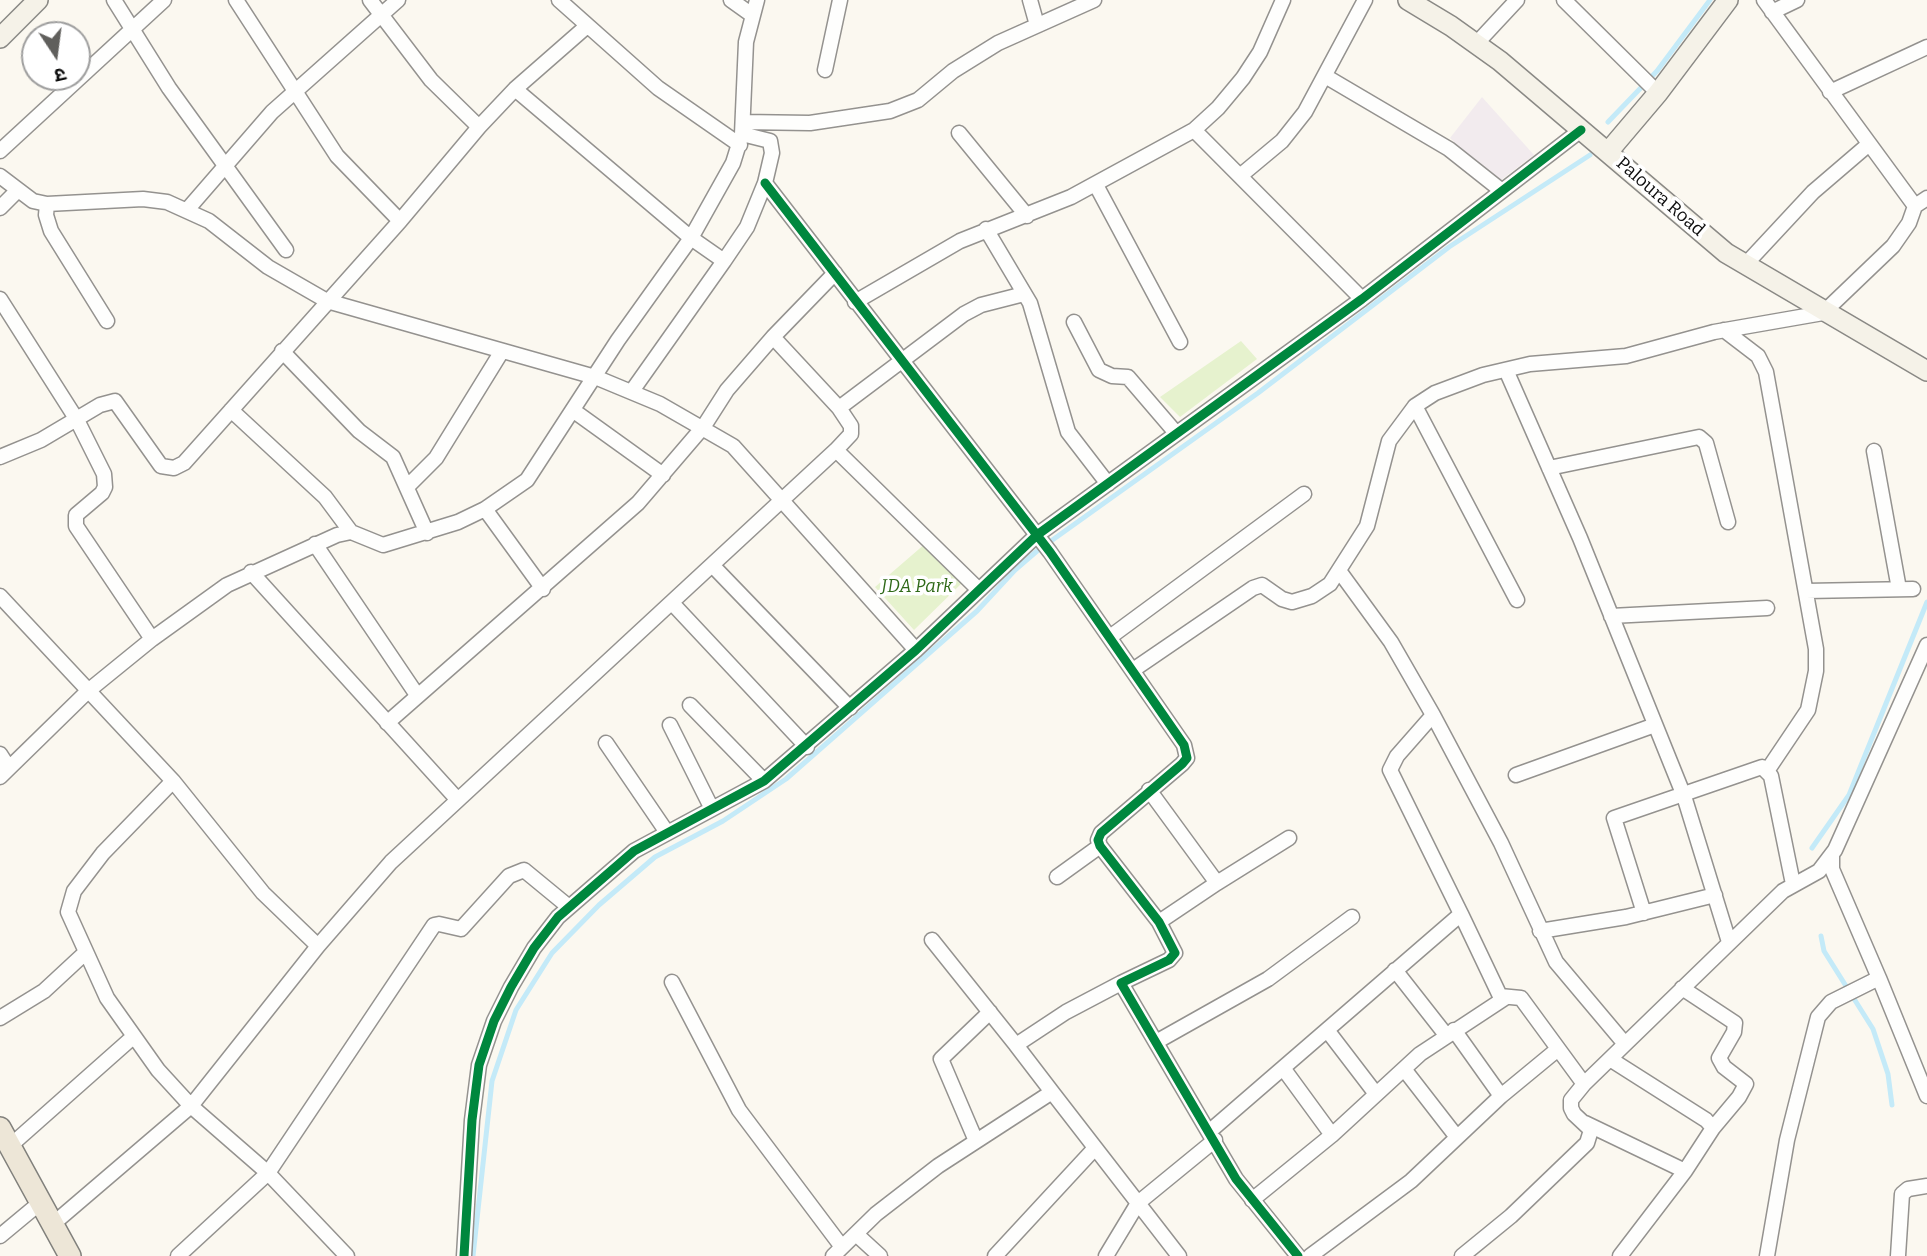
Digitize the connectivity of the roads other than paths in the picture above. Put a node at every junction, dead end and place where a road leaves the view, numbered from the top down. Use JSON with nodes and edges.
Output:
{"nodes":[{"id":1,"x":38,"y":0,"type":"edge"},
{"id":2,"x":114,"y":0,"type":"edge"},
{"id":3,"x":164,"y":0,"type":"edge"},
{"id":4,"x":236,"y":0,"type":"edge"},
{"id":5,"x":370,"y":0,"type":"edge"},
{"id":6,"x":398,"y":0,"type":"edge"},
{"id":7,"x":559,"y":0,"type":"edge"},
{"id":8,"x":731,"y":0,"type":"edge"},
{"id":9,"x":757,"y":0,"type":"edge"},
{"id":10,"x":840,"y":0,"type":"edge"},
{"id":11,"x":1030,"y":0,"type":"edge"},
{"id":12,"x":1094,"y":0,"type":"edge"},
{"id":13,"x":1283,"y":0,"type":"edge"},
{"id":14,"x":1365,"y":0,"type":"edge"},
{"id":15,"x":1408,"y":0,"type":"edge"},
{"id":16,"x":1517,"y":0,"type":"edge"},
{"id":17,"x":1564,"y":0,"type":"edge"},
{"id":18,"x":1728,"y":0,"type":"edge"},
{"id":19,"x":1797,"y":0,"type":"edge"},
{"id":20,"x":1768,"y":6,"type":"edge"},
{"id":21,"x":381,"y":14,"type":"junction"},
{"id":22,"x":752,"y":15,"type":"junction"},
{"id":23,"x":1037,"y":24,"type":"junction"},
{"id":24,"x":587,"y":26,"type":"junction"},
{"id":25,"x":131,"y":30,"type":"junction"},
{"id":26,"x":0,"y":38,"type":"edge"},
{"id":27,"x":1476,"y":44,"type":"junction"},
{"id":28,"x":1927,"y":47,"type":"edge"},
{"id":29,"x":825,"y":70,"type":"dead end"},
{"id":30,"x":1325,"y":76,"type":"junction"},
{"id":31,"x":1651,"y":86,"type":"junction"},
{"id":32,"x":515,"y":89,"type":"junction"},
{"id":33,"x":294,"y":91,"type":"junction"},
{"id":34,"x":1830,"y":92,"type":"junction"},
{"id":35,"x":478,"y":127,"type":"junction"},
{"id":36,"x":1194,"y":130,"type":"junction"},
{"id":37,"x":1581,"y":130,"type":"junction"},
{"id":38,"x":960,"y":133,"type":"dead end"},
{"id":39,"x":742,"y":134,"type":"junction"},
{"id":40,"x":1869,"y":144,"type":"junction"},
{"id":41,"x":0,"y":151,"type":"edge"},
{"id":42,"x":1608,"y":152,"type":"junction"},
{"id":43,"x":225,"y":168,"type":"junction"},
{"id":44,"x":0,"y":176,"type":"edge"},
{"id":45,"x":1240,"y":176,"type":"junction"},
{"id":46,"x":765,"y":183,"type":"junction"},
{"id":47,"x":1096,"y":185,"type":"junction"},
{"id":48,"x":17,"y":191,"type":"junction"},
{"id":49,"x":1502,"y":191,"type":"junction"},
{"id":50,"x":1921,"y":202,"type":"edge"},
{"id":51,"x":47,"y":204,"type":"junction"},
{"id":52,"x":0,"y":208,"type":"edge"},
{"id":53,"x":187,"y":210,"type":"junction"},
{"id":54,"x":1027,"y":216,"type":"junction"},
{"id":55,"x":400,"y":221,"type":"junction"},
{"id":56,"x":986,"y":229,"type":"junction"},
{"id":57,"x":691,"y":238,"type":"junction"},
{"id":58,"x":286,"y":250,"type":"dead end"},
{"id":59,"x":724,"y":261,"type":"junction"},
{"id":60,"x":1745,"y":265,"type":"junction"},
{"id":61,"x":835,"y":273,"type":"junction"},
{"id":62,"x":1024,"y":294,"type":"junction"},
{"id":63,"x":0,"y":299,"type":"edge"},
{"id":64,"x":1362,"y":299,"type":"junction"},
{"id":65,"x":327,"y":302,"type":"junction"},
{"id":66,"x":855,"y":302,"type":"junction"},
{"id":67,"x":1823,"y":313,"type":"junction"},
{"id":68,"x":107,"y":321,"type":"dead end"},
{"id":69,"x":1074,"y":323,"type":"dead end"},
{"id":70,"x":1724,"y":330,"type":"junction"},
{"id":71,"x":773,"y":337,"type":"junction"},
{"id":72,"x":1180,"y":342,"type":"dead end"},
{"id":73,"x":282,"y":351,"type":"junction"},
{"id":74,"x":502,"y":351,"type":"junction"},
{"id":75,"x":904,"y":359,"type":"junction"},
{"id":76,"x":1506,"y":370,"type":"junction"},
{"id":77,"x":1927,"y":371,"type":"edge"},
{"id":78,"x":595,"y":377,"type":"junction"},
{"id":79,"x":632,"y":391,"type":"junction"},
{"id":80,"x":1415,"y":406,"type":"junction"},
{"id":81,"x":839,"y":408,"type":"junction"},
{"id":82,"x":231,"y":410,"type":"junction"},
{"id":83,"x":573,"y":411,"type":"junction"},
{"id":84,"x":77,"y":420,"type":"junction"},
{"id":85,"x":704,"y":426,"type":"junction"},
{"id":86,"x":1176,"y":433,"type":"junction"},
{"id":87,"x":836,"y":450,"type":"junction"},
{"id":88,"x":1874,"y":451,"type":"dead end"},
{"id":89,"x":0,"y":457,"type":"edge"},
{"id":90,"x":1549,"y":468,"type":"junction"},
{"id":91,"x":663,"y":475,"type":"junction"},
{"id":92,"x":1108,"y":484,"type":"junction"},
{"id":93,"x":407,"y":487,"type":"junction"},
{"id":94,"x":1304,"y":494,"type":"dead end"},
{"id":95,"x":782,"y":500,"type":"junction"},
{"id":96,"x":485,"y":509,"type":"junction"},
{"id":97,"x":1728,"y":522,"type":"dead end"},
{"id":98,"x":351,"y":532,"type":"junction"},
{"id":99,"x":427,"y":533,"type":"junction"},
{"id":100,"x":1039,"y":537,"type":"junction"},
{"id":101,"x":315,"y":544,"type":"junction"},
{"id":102,"x":713,"y":566,"type":"junction"},
{"id":103,"x":251,"y":572,"type":"junction"},
{"id":104,"x":1340,"y":572,"type":"junction"},
{"id":105,"x":543,"y":589,"type":"junction"},
{"id":106,"x":979,"y":590,"type":"junction"},
{"id":107,"x":1806,"y":591,"type":"junction"},
{"id":108,"x":0,"y":596,"type":"edge"},
{"id":109,"x":1517,"y":600,"type":"dead end"},
{"id":110,"x":673,"y":604,"type":"junction"},
{"id":111,"x":1767,"y":608,"type":"dead end"},
{"id":112,"x":1611,"y":616,"type":"junction"},
{"id":113,"x":1110,"y":637,"type":"junction"},
{"id":114,"x":152,"y":639,"type":"junction"},
{"id":115,"x":1927,"y":645,"type":"edge"},
{"id":116,"x":916,"y":650,"type":"junction"},
{"id":117,"x":1133,"y":670,"type":"junction"},
{"id":118,"x":88,"y":691,"type":"junction"},
{"id":119,"x":417,"y":695,"type":"junction"},
{"id":120,"x":690,"y":705,"type":"dead end"},
{"id":121,"x":850,"y":708,"type":"junction"},
{"id":122,"x":1433,"y":715,"type":"junction"},
{"id":123,"x":387,"y":723,"type":"junction"},
{"id":124,"x":670,"y":725,"type":"dead end"},
{"id":125,"x":1655,"y":725,"type":"junction"},
{"id":126,"x":606,"y":743,"type":"dead end"},
{"id":127,"x":807,"y":747,"type":"junction"},
{"id":128,"x":0,"y":754,"type":"edge"},
{"id":129,"x":1768,"y":771,"type":"junction"},
{"id":130,"x":5,"y":773,"type":"edge"},
{"id":131,"x":1516,"y":775,"type":"dead end"},
{"id":132,"x":173,"y":781,"type":"junction"},
{"id":133,"x":765,"y":781,"type":"junction"},
{"id":134,"x":1149,"y":790,"type":"junction"},
{"id":135,"x":1684,"y":796,"type":"junction"},
{"id":136,"x":457,"y":799,"type":"junction"},
{"id":137,"x":712,"y":810,"type":"junction"},
{"id":138,"x":666,"y":831,"type":"junction"},
{"id":139,"x":1289,"y":838,"type":"dead end"},
{"id":140,"x":1100,"y":846,"type":"junction"},
{"id":141,"x":1832,"y":854,"type":"junction"},
{"id":142,"x":1057,"y":877,"type":"dead end"},
{"id":143,"x":1797,"y":882,"type":"junction"},
{"id":144,"x":1217,"y":883,"type":"junction"},
{"id":145,"x":1715,"y":895,"type":"junction"},
{"id":146,"x":569,"y":908,"type":"junction"},
{"id":147,"x":1644,"y":913,"type":"junction"},
{"id":148,"x":1461,"y":914,"type":"junction"},
{"id":149,"x":1352,"y":917,"type":"dead end"},
{"id":150,"x":1159,"y":922,"type":"junction"},
{"id":151,"x":1540,"y":930,"type":"junction"},
{"id":152,"x":932,"y":940,"type":"dead end"},
{"id":153,"x":1729,"y":942,"type":"junction"},
{"id":154,"x":318,"y":946,"type":"junction"},
{"id":155,"x":85,"y":953,"type":"junction"},
{"id":156,"x":1395,"y":970,"type":"junction"},
{"id":157,"x":1879,"y":978,"type":"junction"},
{"id":158,"x":672,"y":982,"type":"dead end"},
{"id":159,"x":1121,"y":983,"type":"junction"},
{"id":160,"x":1682,"y":988,"type":"junction"},
{"id":161,"x":1505,"y":998,"type":"junction"},
{"id":162,"x":990,"y":1012,"type":"junction"},
{"id":163,"x":0,"y":1018,"type":"edge"},
{"id":164,"x":1327,"y":1030,"type":"junction"},
{"id":165,"x":1450,"y":1032,"type":"junction"},
{"id":166,"x":133,"y":1037,"type":"junction"},
{"id":167,"x":1156,"y":1042,"type":"junction"},
{"id":168,"x":1625,"y":1044,"type":"junction"},
{"id":169,"x":1016,"y":1045,"type":"junction"},
{"id":170,"x":1558,"y":1049,"type":"junction"},
{"id":171,"x":1610,"y":1059,"type":"junction"},
{"id":172,"x":1283,"y":1068,"type":"junction"},
{"id":173,"x":1404,"y":1069,"type":"junction"},
{"id":174,"x":1584,"y":1084,"type":"junction"},
{"id":175,"x":1052,"y":1092,"type":"junction"},
{"id":176,"x":1376,"y":1094,"type":"junction"},
{"id":177,"x":1501,"y":1096,"type":"junction"},
{"id":178,"x":1927,"y":1096,"type":"edge"},
{"id":179,"x":191,"y":1106,"type":"junction"},
{"id":180,"x":1585,"y":1124,"type":"junction"},
{"id":181,"x":1713,"y":1128,"type":"junction"},
{"id":182,"x":1332,"y":1135,"type":"junction"},
{"id":183,"x":1213,"y":1136,"type":"junction"},
{"id":184,"x":1456,"y":1136,"type":"junction"},
{"id":185,"x":5,"y":1137,"type":"edge"},
{"id":186,"x":976,"y":1141,"type":"junction"},
{"id":187,"x":1095,"y":1148,"type":"junction"},
{"id":188,"x":1685,"y":1171,"type":"junction"},
{"id":189,"x":268,"y":1173,"type":"junction"},
{"id":190,"x":1927,"y":1185,"type":"edge"},
{"id":191,"x":1252,"y":1200,"type":"junction"},
{"id":192,"x":41,"y":1202,"type":"junction"},
{"id":193,"x":1138,"y":1203,"type":"junction"},
{"id":194,"x":53,"y":1224,"type":"junction"},
{"id":195,"x":856,"y":1234,"type":"junction"},
{"id":196,"x":0,"y":1236,"type":"edge"},
{"id":197,"x":838,"y":1252,"type":"edge"},
{"id":198,"x":70,"y":1256,"type":"edge"},
{"id":199,"x":178,"y":1256,"type":"edge"},
{"id":200,"x":347,"y":1256,"type":"edge"},
{"id":201,"x":464,"y":1256,"type":"edge"},
{"id":202,"x":880,"y":1256,"type":"edge"},
{"id":203,"x":995,"y":1256,"type":"edge"},
{"id":204,"x":1106,"y":1256,"type":"edge"},
{"id":205,"x":1179,"y":1256,"type":"edge"},
{"id":206,"x":1298,"y":1256,"type":"edge"},
{"id":207,"x":1310,"y":1256,"type":"edge"},
{"id":208,"x":1462,"y":1256,"type":"edge"},
{"id":209,"x":1620,"y":1256,"type":"edge"},
{"id":210,"x":1767,"y":1256,"type":"edge"},
{"id":211,"x":1898,"y":1256,"type":"edge"}],
"edges":[{"from":1,"to":26,"type":"main road"},
{"from":2,"to":25,"type":"street"},
{"from":3,"to":25,"type":"street"},
{"from":4,"to":33,"type":"street"},
{"from":5,"to":21,"type":"street"},
{"from":6,"to":21,"type":"street"},
{"from":7,"to":24,"type":"street"},
{"from":8,"to":22,"type":"street"},
{"from":9,"to":22,"type":"street"},
{"from":10,"to":29,"type":"street"},
{"from":11,"to":23,"type":"street"},
{"from":12,"to":23,"type":"street"},
{"from":13,"to":36,"type":"street"},
{"from":14,"to":30,"type":"street"},
{"from":15,"to":27,"type":"main road","name":"Paloura Road"},
{"from":16,"to":27,"type":"street"},
{"from":17,"to":31,"type":"street"},
{"from":18,"to":31,"type":"main road"},
{"from":19,"to":20,"type":"street"},
{"from":20,"to":34,"type":"street"},
{"from":21,"to":33,"type":"street"},
{"from":21,"to":35,"type":"street"},
{"from":22,"to":39,"type":"street"},
{"from":23,"to":39,"type":"street"},
{"from":24,"to":32,"type":"street"},
{"from":24,"to":39,"type":"street"},
{"from":25,"to":41,"type":"street"},
{"from":25,"to":43,"type":"street"},
{"from":27,"to":37,"type":"main road","name":"Paloura Road"},
{"from":28,"to":34,"type":"street"},
{"from":30,"to":45,"type":"street"},
{"from":30,"to":49,"type":"street"},
{"from":31,"to":42,"type":"main road"},
{"from":32,"to":35,"type":"street"},
{"from":32,"to":57,"type":"street"},
{"from":33,"to":43,"type":"street"},
{"from":33,"to":55,"type":"street"},
{"from":34,"to":40,"type":"street"},
{"from":35,"to":55,"type":"street"},
{"from":36,"to":45,"type":"street"},
{"from":36,"to":47,"type":"street"},
{"from":37,"to":42,"type":"main road","name":"Paloura Road"},
{"from":37,"to":49,"type":"street"},
{"from":38,"to":54,"type":"street"},
{"from":39,"to":46,"type":"street"},
{"from":39,"to":57,"type":"street"},
{"from":40,"to":50,"type":"street"},
{"from":40,"to":60,"type":"street"},
{"from":42,"to":60,"type":"main road","name":"Paloura Road"},
{"from":43,"to":53,"type":"street"},
{"from":43,"to":58,"type":"street"},
{"from":44,"to":48,"type":"street"},
{"from":45,"to":64,"type":"street"},
{"from":46,"to":59,"type":"street"},
{"from":46,"to":61,"type":"street"},
{"from":47,"to":54,"type":"street"},
{"from":47,"to":72,"type":"street"},
{"from":48,"to":51,"type":"street"},
{"from":48,"to":52,"type":"street"},
{"from":49,"to":64,"type":"street"},
{"from":50,"to":67,"type":"street"},
{"from":51,"to":53,"type":"street"},
{"from":51,"to":68,"type":"street"},
{"from":53,"to":65,"type":"street"},
{"from":54,"to":56,"type":"street"},
{"from":55,"to":65,"type":"street"},
{"from":56,"to":62,"type":"street"},
{"from":56,"to":66,"type":"street"},
{"from":57,"to":59,"type":"street"},
{"from":57,"to":78,"type":"street"},
{"from":59,"to":79,"type":"street"},
{"from":60,"to":67,"type":"main road","name":"Paloura Road"},
{"from":61,"to":66,"type":"street"},
{"from":61,"to":71,"type":"street"},
{"from":62,"to":75,"type":"street"},
{"from":62,"to":92,"type":"street"},
{"from":63,"to":84,"type":"street"},
{"from":64,"to":86,"type":"street"},
{"from":65,"to":73,"type":"street"},
{"from":65,"to":74,"type":"street"},
{"from":66,"to":75,"type":"street"},
{"from":67,"to":70,"type":"street"},
{"from":67,"to":77,"type":"main road","name":"Paloura Road"},
{"from":69,"to":86,"type":"street"},
{"from":70,"to":76,"type":"street"},
{"from":70,"to":107,"type":"street"},
{"from":71,"to":81,"type":"street"},
{"from":71,"to":85,"type":"street"},
{"from":73,"to":82,"type":"street"},
{"from":73,"to":93,"type":"street"},
{"from":74,"to":78,"type":"street"},
{"from":74,"to":93,"type":"street"},
{"from":75,"to":81,"type":"street"},
{"from":75,"to":100,"type":"street"},
{"from":76,"to":80,"type":"street"},
{"from":76,"to":90,"type":"street"},
{"from":78,"to":79,"type":"street"},
{"from":78,"to":83,"type":"street"},
{"from":79,"to":85,"type":"street"},
{"from":80,"to":104,"type":"street"},
{"from":80,"to":109,"type":"street"},
{"from":81,"to":87,"type":"street"},
{"from":82,"to":84,"type":"street"},
{"from":82,"to":98,"type":"street"},
{"from":83,"to":91,"type":"street"},
{"from":83,"to":96,"type":"street"},
{"from":84,"to":89,"type":"street"},
{"from":84,"to":114,"type":"street"},
{"from":85,"to":91,"type":"street"},
{"from":85,"to":95,"type":"street"},
{"from":86,"to":92,"type":"street"},
{"from":87,"to":95,"type":"street"},
{"from":87,"to":106,"type":"street"},
{"from":88,"to":107,"type":"street"},
{"from":90,"to":97,"type":"street"},
{"from":90,"to":112,"type":"street"},
{"from":91,"to":105,"type":"street"},
{"from":92,"to":100,"type":"street"},
{"from":93,"to":99,"type":"street"},
{"from":94,"to":113,"type":"street"},
{"from":95,"to":102,"type":"street"},
{"from":95,"to":116,"type":"street"},
{"from":96,"to":99,"type":"street"},
{"from":96,"to":105,"type":"street"},
{"from":98,"to":99,"type":"street"},
{"from":98,"to":101,"type":"street"},
{"from":100,"to":106,"type":"street"},
{"from":100,"to":113,"type":"street"},
{"from":101,"to":103,"type":"street"},
{"from":101,"to":119,"type":"street"},
{"from":102,"to":110,"type":"street"},
{"from":102,"to":121,"type":"street"},
{"from":103,"to":114,"type":"street"},
{"from":103,"to":123,"type":"street"},
{"from":104,"to":117,"type":"street"},
{"from":104,"to":122,"type":"street"},
{"from":105,"to":119,"type":"street"},
{"from":106,"to":116,"type":"street"},
{"from":107,"to":129,"type":"street"},
{"from":108,"to":118,"type":"street"},
{"from":110,"to":127,"type":"street"},
{"from":110,"to":136,"type":"street"},
{"from":111,"to":112,"type":"street"},
{"from":112,"to":125,"type":"street"},
{"from":113,"to":117,"type":"street"},
{"from":114,"to":118,"type":"street"},
{"from":115,"to":141,"type":"street"},
{"from":116,"to":121,"type":"street"},
{"from":117,"to":134,"type":"street"},
{"from":118,"to":130,"type":"street"},
{"from":118,"to":132,"type":"street"},
{"from":119,"to":123,"type":"street"},
{"from":120,"to":133,"type":"street"},
{"from":121,"to":127,"type":"street"},
{"from":122,"to":148,"type":"street"},
{"from":122,"to":151,"type":"street"},
{"from":123,"to":136,"type":"street"},
{"from":124,"to":137,"type":"street"},
{"from":125,"to":131,"type":"street"},
{"from":125,"to":135,"type":"street"},
{"from":126,"to":138,"type":"street"},
{"from":127,"to":133,"type":"street"},
{"from":128,"to":130,"type":"street"},
{"from":129,"to":135,"type":"street"},
{"from":129,"to":143,"type":"street"},
{"from":132,"to":154,"type":"street"},
{"from":132,"to":155,"type":"street"},
{"from":133,"to":137,"type":"street"},
{"from":134,"to":140,"type":"street"},
{"from":134,"to":144,"type":"street"},
{"from":135,"to":145,"type":"street"},
{"from":135,"to":147,"type":"street"},
{"from":136,"to":154,"type":"street"},
{"from":137,"to":138,"type":"street"},
{"from":138,"to":146,"type":"street"},
{"from":139,"to":144,"type":"street"},
{"from":140,"to":142,"type":"street"},
{"from":140,"to":150,"type":"street"},
{"from":141,"to":143,"type":"street"},
{"from":141,"to":157,"type":"street"},
{"from":143,"to":153,"type":"street"},
{"from":144,"to":150,"type":"street"},
{"from":145,"to":147,"type":"street"},
{"from":145,"to":153,"type":"street"},
{"from":146,"to":189,"type":"street"},
{"from":146,"to":201,"type":"street"},
{"from":147,"to":151,"type":"street"},
{"from":148,"to":156,"type":"street"},
{"from":148,"to":161,"type":"street"},
{"from":149,"to":167,"type":"street"},
{"from":150,"to":159,"type":"street"},
{"from":151,"to":168,"type":"street"},
{"from":152,"to":162,"type":"street"},
{"from":153,"to":160,"type":"street"},
{"from":154,"to":179,"type":"street"},
{"from":155,"to":163,"type":"street"},
{"from":155,"to":166,"type":"street"},
{"from":156,"to":164,"type":"street"},
{"from":156,"to":165,"type":"street"},
{"from":157,"to":178,"type":"street"},
{"from":157,"to":210,"type":"street"},
{"from":158,"to":197,"type":"street"},
{"from":159,"to":167,"type":"street"},
{"from":159,"to":169,"type":"street"},
{"from":160,"to":168,"type":"street"},
{"from":160,"to":181,"type":"street"},
{"from":161,"to":165,"type":"street"},
{"from":161,"to":170,"type":"street"},
{"from":162,"to":169,"type":"street"},
{"from":162,"to":186,"type":"street"},
{"from":164,"to":172,"type":"street"},
{"from":164,"to":176,"type":"street"},
{"from":165,"to":173,"type":"street"},
{"from":165,"to":177,"type":"street"},
{"from":166,"to":179,"type":"street"},
{"from":166,"to":185,"type":"street"},
{"from":167,"to":183,"type":"street"},
{"from":168,"to":171,"type":"street"},
{"from":169,"to":175,"type":"street"},
{"from":170,"to":174,"type":"street"},
{"from":170,"to":177,"type":"street"},
{"from":171,"to":174,"type":"street"},
{"from":171,"to":181,"type":"street"},
{"from":172,"to":182,"type":"street"},
{"from":172,"to":183,"type":"street"},
{"from":173,"to":176,"type":"street"},
{"from":173,"to":184,"type":"street"},
{"from":174,"to":180,"type":"street"},
{"from":175,"to":186,"type":"street"},
{"from":175,"to":187,"type":"street"},
{"from":176,"to":182,"type":"street"},
{"from":177,"to":184,"type":"street"},
{"from":179,"to":189,"type":"street"},
{"from":179,"to":194,"type":"street"},
{"from":180,"to":188,"type":"street"},
{"from":180,"to":208,"type":"street"},
{"from":181,"to":188,"type":"street"},
{"from":182,"to":191,"type":"street"},
{"from":183,"to":191,"type":"street"},
{"from":183,"to":193,"type":"street"},
{"from":184,"to":207,"type":"street"},
{"from":185,"to":192,"type":"main road"},
{"from":186,"to":195,"type":"street"},
{"from":187,"to":193,"type":"street"},
{"from":187,"to":203,"type":"street"},
{"from":188,"to":209,"type":"street"},
{"from":189,"to":199,"type":"street"},
{"from":189,"to":200,"type":"street"},
{"from":190,"to":211,"type":"street"},
{"from":191,"to":206,"type":"street"},
{"from":192,"to":194,"type":"main road"},
{"from":192,"to":196,"type":"street"},
{"from":193,"to":204,"type":"street"},
{"from":193,"to":205,"type":"street"},
{"from":194,"to":198,"type":"main road"},
{"from":195,"to":197,"type":"street"},
{"from":195,"to":202,"type":"street"}]}
